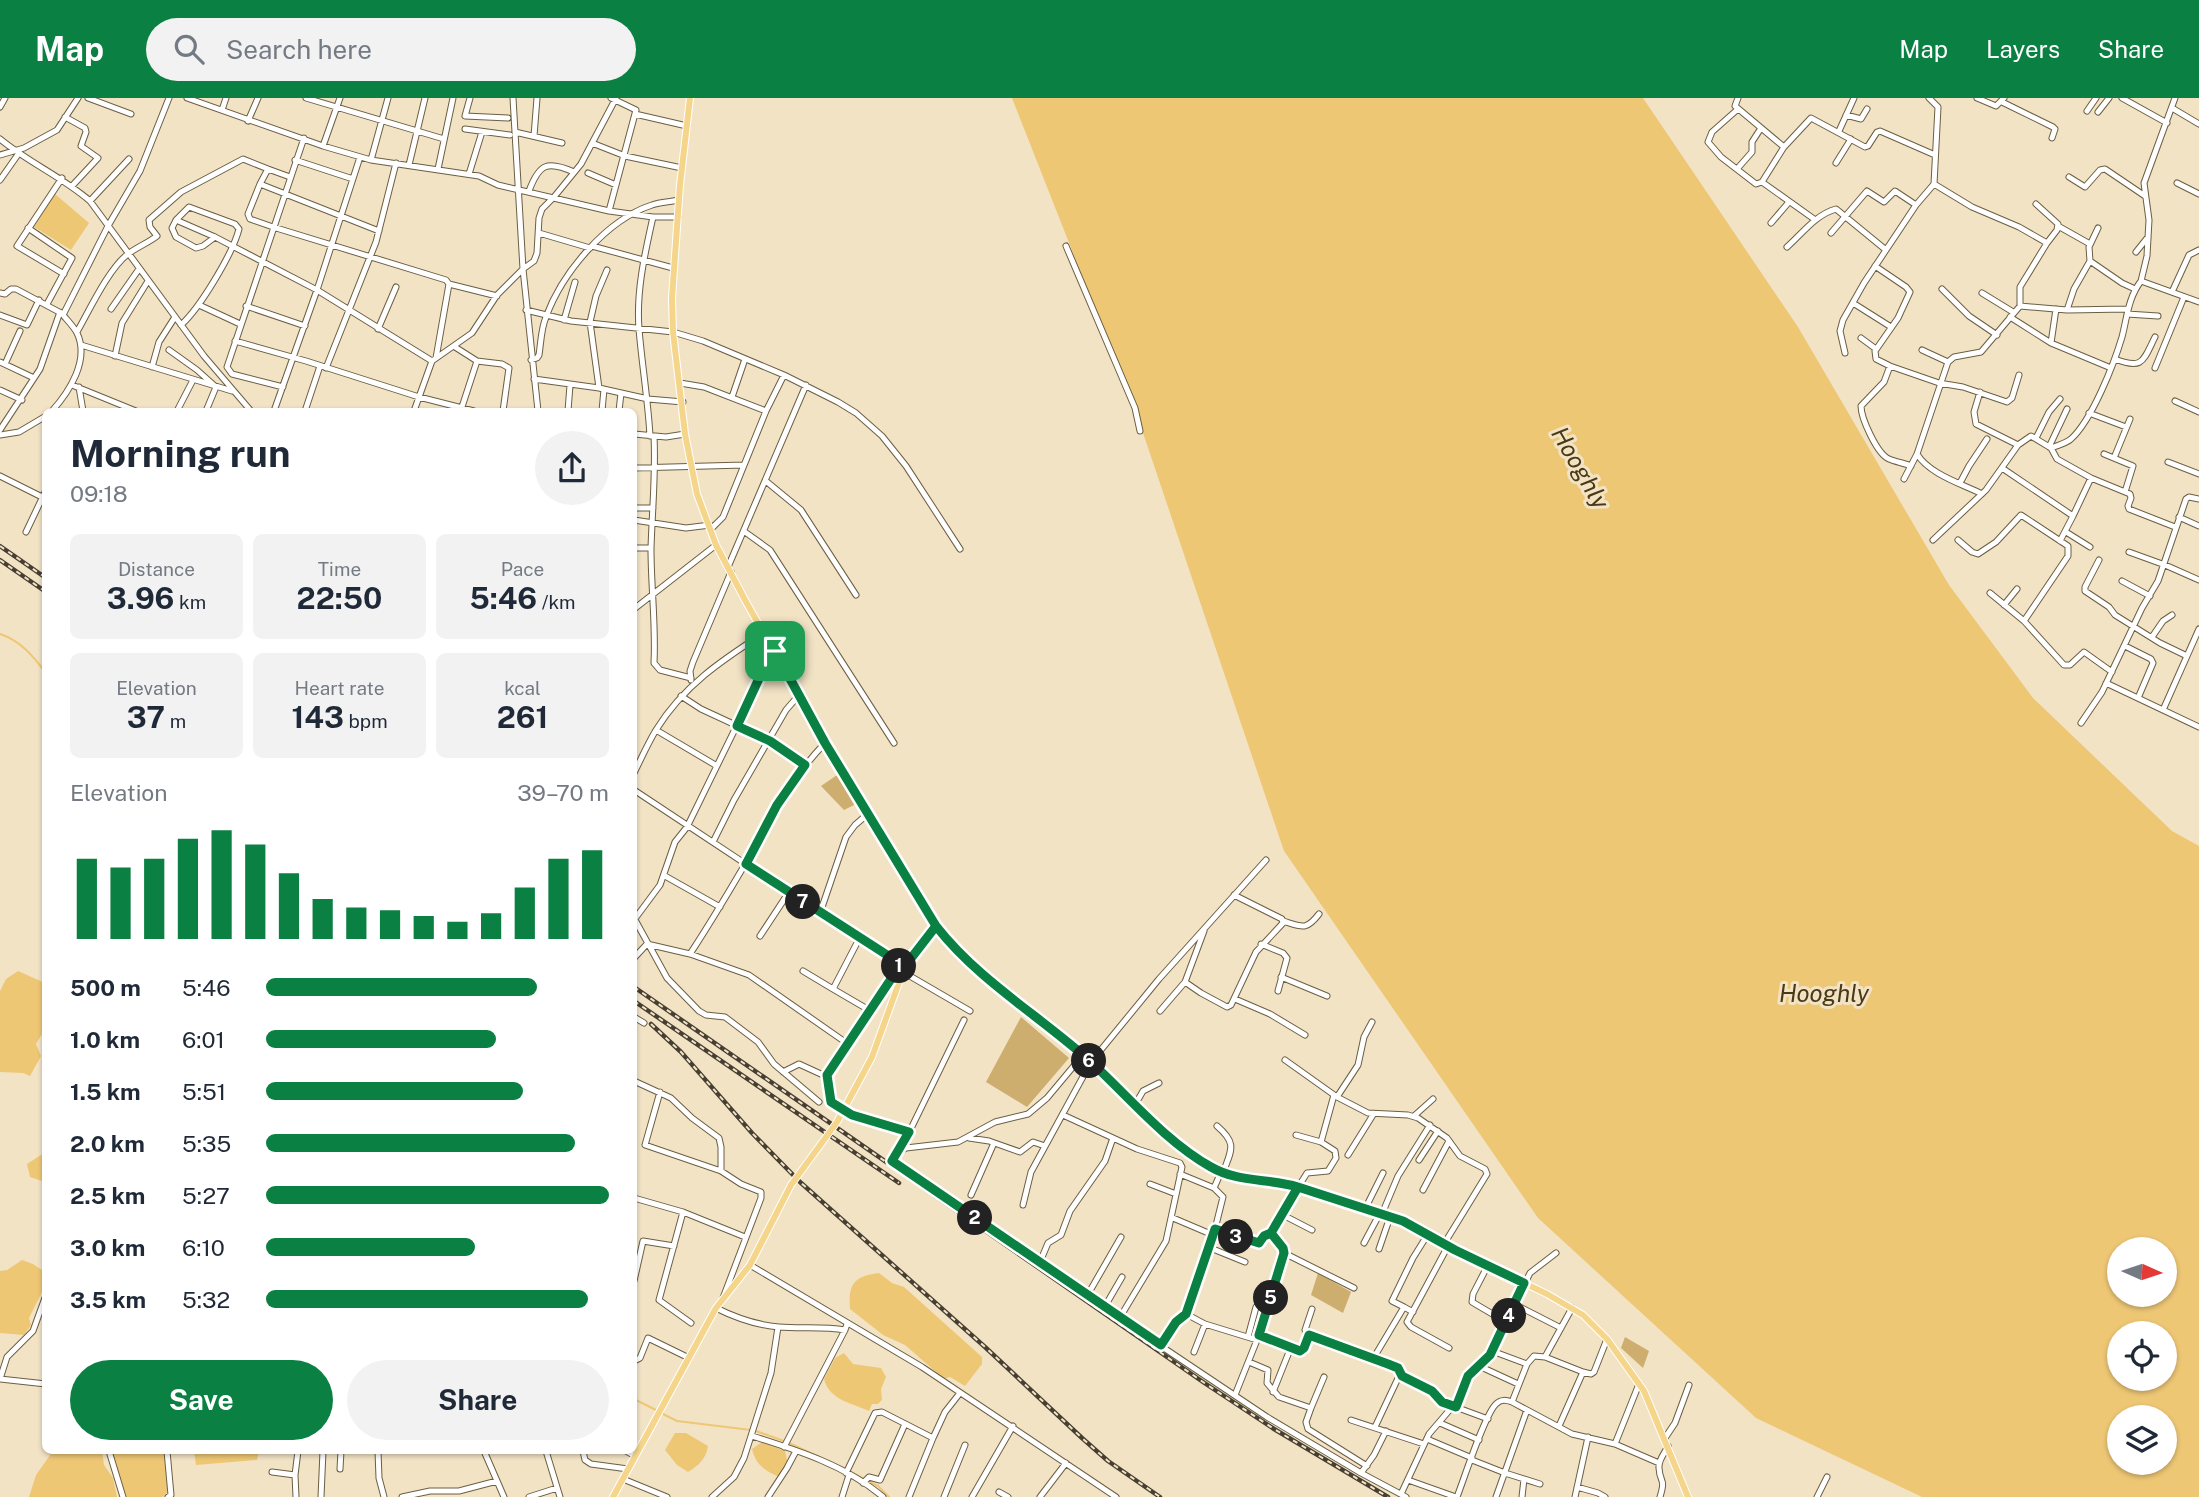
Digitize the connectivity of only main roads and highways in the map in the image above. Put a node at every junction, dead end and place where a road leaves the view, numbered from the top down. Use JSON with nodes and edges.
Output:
{"nodes":[{"id":1,"x":690,"y":98,"type":"edge"},
{"id":2,"x":936,"y":926,"type":"junction"},
{"id":3,"x":637,"y":1453,"type":"edge"},
{"id":4,"x":636,"y":1454,"type":"edge"},
{"id":5,"x":613,"y":1497,"type":"edge"},
{"id":6,"x":1688,"y":1497,"type":"edge"}],
"edges":[{"from":1,"to":2,"type":"main road"},
{"from":2,"to":3,"type":"main road","bridge":true},
{"from":2,"to":6,"type":"main road"},
{"from":4,"to":5,"type":"main road","bridge":true}]}
